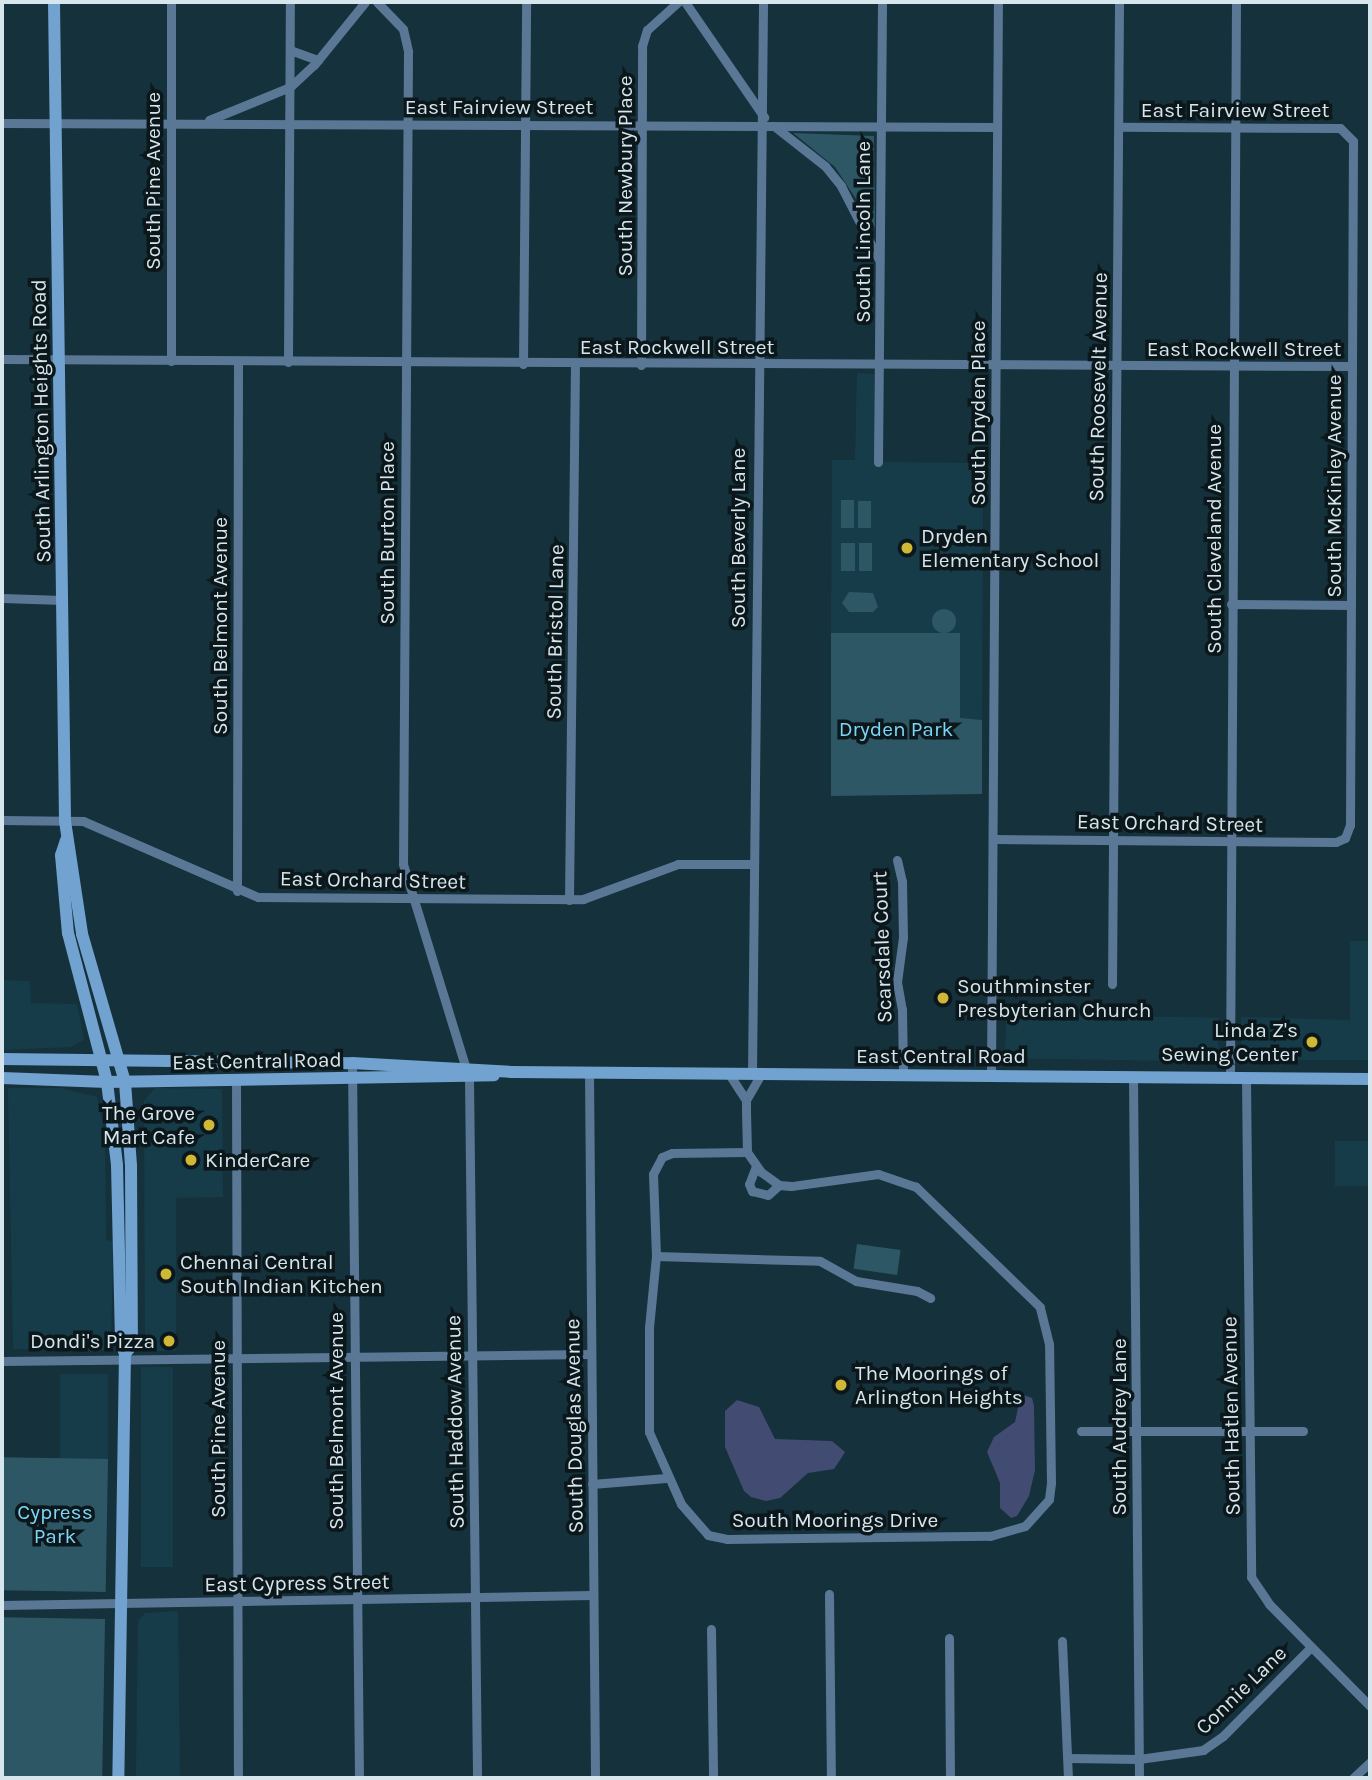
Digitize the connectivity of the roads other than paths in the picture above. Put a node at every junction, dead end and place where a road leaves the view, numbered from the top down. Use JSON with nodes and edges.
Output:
{"nodes":[{"id":1,"x":54,"y":2,"type":"edge"},
{"id":2,"x":171,"y":2,"type":"edge"},
{"id":3,"x":290,"y":2,"type":"edge"},
{"id":4,"x":365,"y":2,"type":"edge"},
{"id":5,"x":377,"y":2,"type":"edge"},
{"id":6,"x":526,"y":2,"type":"edge"},
{"id":7,"x":678,"y":2,"type":"edge"},
{"id":8,"x":685,"y":2,"type":"edge"},
{"id":9,"x":763,"y":2,"type":"edge"},
{"id":10,"x":881,"y":2,"type":"edge"},
{"id":11,"x":998,"y":2,"type":"edge"},
{"id":12,"x":1119,"y":2,"type":"edge"},
{"id":13,"x":1237,"y":2,"type":"edge"},
{"id":14,"x":290,"y":50,"type":"junction"},
{"id":15,"x":318,"y":60,"type":"junction"},
{"id":16,"x":763,"y":79,"type":"junction"},
{"id":17,"x":744,"y":82,"type":"junction"},
{"id":18,"x":290,"y":87,"type":"junction"},
{"id":19,"x":763,"y":121,"type":"junction"},
{"id":20,"x":2,"y":123,"type":"edge"},
{"id":21,"x":56,"y":123,"type":"junction"},
{"id":22,"x":170,"y":124,"type":"junction"},
{"id":23,"x":197,"y":124,"type":"junction"},
{"id":24,"x":290,"y":124,"type":"junction"},
{"id":25,"x":407,"y":125,"type":"junction"},
{"id":26,"x":525,"y":125,"type":"junction"},
{"id":27,"x":643,"y":125,"type":"junction"},
{"id":28,"x":775,"y":126,"type":"junction"},
{"id":29,"x":881,"y":127,"type":"junction"},
{"id":30,"x":997,"y":127,"type":"junction"},
{"id":31,"x":1119,"y":127,"type":"junction"},
{"id":32,"x":1236,"y":127,"type":"junction"},
{"id":33,"x":1350,"y":134,"type":"joint"},
{"id":34,"x":880,"y":263,"type":"junction"},
{"id":35,"x":2,"y":359,"type":"edge"},
{"id":36,"x":59,"y":360,"type":"junction"},
{"id":37,"x":171,"y":361,"type":"junction"},
{"id":38,"x":238,"y":361,"type":"junction"},
{"id":39,"x":288,"y":362,"type":"junction"},
{"id":40,"x":405,"y":363,"type":"junction"},
{"id":41,"x":523,"y":364,"type":"junction"},
{"id":42,"x":575,"y":364,"type":"junction"},
{"id":43,"x":641,"y":365,"type":"junction"},
{"id":44,"x":759,"y":366,"type":"junction"},
{"id":45,"x":880,"y":366,"type":"junction"},
{"id":46,"x":996,"y":366,"type":"junction"},
{"id":47,"x":1117,"y":366,"type":"junction"},
{"id":48,"x":1232,"y":366,"type":"junction"},
{"id":49,"x":1352,"y":366,"type":"junction"},
{"id":50,"x":877,"y":462,"type":"dead end"},
{"id":51,"x":2,"y":598,"type":"edge"},
{"id":52,"x":62,"y":600,"type":"junction"},
{"id":53,"x":1231,"y":604,"type":"junction"},
{"id":54,"x":1351,"y":605,"type":"junction"},
{"id":55,"x":2,"y":820,"type":"edge"},
{"id":56,"x":65,"y":821,"type":"junction"},
{"id":57,"x":1345,"y":838,"type":"joint"},
{"id":58,"x":995,"y":839,"type":"junction"},
{"id":59,"x":66,"y":840,"type":"junction"},
{"id":60,"x":1111,"y":840,"type":"junction"},
{"id":61,"x":1229,"y":842,"type":"junction"},
{"id":62,"x":897,"y":860,"type":"dead end"},
{"id":63,"x":754,"y":864,"type":"junction"},
{"id":64,"x":237,"y":891,"type":"junction"},
{"id":65,"x":411,"y":898,"type":"junction"},
{"id":66,"x":569,"y":900,"type":"junction"},
{"id":67,"x":1112,"y":984,"type":"dead end"},
{"id":68,"x":2,"y":1059,"type":"edge"},
{"id":69,"x":101,"y":1060,"type":"junction"},
{"id":70,"x":120,"y":1060,"type":"junction"},
{"id":71,"x":352,"y":1063,"type":"junction"},
{"id":72,"x":467,"y":1073,"type":"junction"},
{"id":73,"x":589,"y":1073,"type":"junction"},
{"id":74,"x":729,"y":1074,"type":"junction"},
{"id":75,"x":757,"y":1074,"type":"junction"},
{"id":76,"x":903,"y":1075,"type":"junction"},
{"id":77,"x":991,"y":1076,"type":"junction"},
{"id":78,"x":1133,"y":1076,"type":"junction"},
{"id":79,"x":1230,"y":1077,"type":"junction"},
{"id":80,"x":2,"y":1078,"type":"edge"},
{"id":81,"x":1246,"y":1078,"type":"junction"},
{"id":82,"x":352,"y":1079,"type":"junction"},
{"id":83,"x":1370,"y":1079,"type":"edge"},
{"id":84,"x":236,"y":1080,"type":"junction"},
{"id":85,"x":125,"y":1082,"type":"junction"},
{"id":86,"x":107,"y":1083,"type":"junction"},
{"id":87,"x":746,"y":1100,"type":"junction"},
{"id":88,"x":747,"y":1152,"type":"junction"},
{"id":89,"x":756,"y":1166,"type":"junction"},
{"id":90,"x":779,"y":1185,"type":"junction"},
{"id":91,"x":656,"y":1256,"type":"junction"},
{"id":92,"x":930,"y":1298,"type":"dead end"},
{"id":93,"x":590,"y":1354,"type":"junction"},
{"id":94,"x":471,"y":1356,"type":"junction"},
{"id":95,"x":125,"y":1357,"type":"junction"},
{"id":96,"x":353,"y":1358,"type":"junction"},
{"id":97,"x":235,"y":1360,"type":"junction"},
{"id":98,"x":2,"y":1362,"type":"edge"},
{"id":99,"x":1081,"y":1431,"type":"dead end"},
{"id":100,"x":1136,"y":1431,"type":"junction"},
{"id":101,"x":1248,"y":1431,"type":"junction"},
{"id":102,"x":1303,"y":1431,"type":"dead end"},
{"id":103,"x":666,"y":1478,"type":"junction"},
{"id":104,"x":592,"y":1484,"type":"junction"},
{"id":105,"x":829,"y":1594,"type":"dead end"},
{"id":106,"x":593,"y":1595,"type":"junction"},
{"id":107,"x":476,"y":1597,"type":"junction"},
{"id":108,"x":355,"y":1599,"type":"junction"},
{"id":109,"x":236,"y":1601,"type":"junction"},
{"id":110,"x":119,"y":1604,"type":"junction"},
{"id":111,"x":2,"y":1605,"type":"edge"},
{"id":112,"x":711,"y":1629,"type":"dead end"},
{"id":113,"x":948,"y":1638,"type":"dead end"},
{"id":114,"x":1062,"y":1641,"type":"dead end"},
{"id":115,"x":1311,"y":1647,"type":"junction"},
{"id":116,"x":1370,"y":1706,"type":"edge"},
{"id":117,"x":1068,"y":1758,"type":"junction"},
{"id":118,"x":1139,"y":1759,"type":"junction"},
{"id":119,"x":1370,"y":1762,"type":"edge"},
{"id":120,"x":118,"y":1778,"type":"edge"},
{"id":121,"x":238,"y":1778,"type":"edge"},
{"id":122,"x":359,"y":1778,"type":"edge"},
{"id":123,"x":477,"y":1778,"type":"edge"},
{"id":124,"x":595,"y":1778,"type":"edge"},
{"id":125,"x":713,"y":1778,"type":"edge"},
{"id":126,"x":831,"y":1778,"type":"edge"},
{"id":127,"x":950,"y":1778,"type":"edge"},
{"id":128,"x":1068,"y":1778,"type":"edge"},
{"id":129,"x":1139,"y":1778,"type":"edge"},
{"id":130,"x":1353,"y":1778,"type":"edge"}],
"edges":[{"from":1,"to":21,"type":"main road","name":"South Arlington Heights Road"},
{"from":2,"to":22,"type":"street","name":"South Pine Avenue"},
{"from":3,"to":14,"type":"street"},
{"from":4,"to":15,"type":"street"},
{"from":5,"to":25,"type":"street","name":"South Burton Place"},
{"from":6,"to":26,"type":"street"},
{"from":7,"to":27,"type":"street","name":"South Newbury Place"},
{"from":8,"to":17,"type":"street"},
{"from":9,"to":16,"type":"street","name":"South Beverly Lane"},
{"from":10,"to":29,"type":"street","name":"South Lincoln Lane"},
{"from":11,"to":30,"type":"street","name":"South Dryden Place"},
{"from":12,"to":31,"type":"street","name":"South Roosevelt Avenue"},
{"from":13,"to":32,"type":"street","name":"South Cleveland Avenue"},
{"from":14,"to":15,"type":"street"},
{"from":14,"to":18,"type":"street"},
{"from":15,"to":18,"type":"street"},
{"from":16,"to":17,"type":"street"},
{"from":16,"to":19,"type":"street","name":"South Beverly Lane"},
{"from":17,"to":19,"type":"street"},
{"from":18,"to":23,"type":"street"},
{"from":18,"to":24,"type":"street"},
{"from":19,"to":27,"type":"street","name":"East Fairview Street"},
{"from":19,"to":28,"type":"street"},
{"from":19,"to":44,"type":"street","name":"South Beverly Lane"},
{"from":20,"to":21,"type":"street","name":"East Fairview Street"},
{"from":21,"to":22,"type":"street","name":"East Fairview Street"},
{"from":21,"to":36,"type":"main road","name":"South Arlington Heights Road"},
{"from":22,"to":23,"type":"street","name":"East Fairview Street"},
{"from":22,"to":37,"type":"street","name":"South Pine Avenue"},
{"from":23,"to":24,"type":"street","name":"East Fairview Street"},
{"from":24,"to":25,"type":"street","name":"East Fairview Street"},
{"from":24,"to":39,"type":"street"},
{"from":25,"to":26,"type":"street","name":"East Fairview Street"},
{"from":25,"to":40,"type":"street","name":"South Burton Place"},
{"from":26,"to":27,"type":"street","name":"East Fairview Street"},
{"from":26,"to":41,"type":"street"},
{"from":27,"to":43,"type":"street","name":"South Newbury Place"},
{"from":28,"to":29,"type":"street"},
{"from":28,"to":34,"type":"street"},
{"from":29,"to":30,"type":"street"},
{"from":29,"to":34,"type":"street","name":"South Lincoln Lane"},
{"from":30,"to":46,"type":"street","name":"South Dryden Place"},
{"from":31,"to":32,"type":"street","name":"East Fairview Street"},
{"from":31,"to":47,"type":"street","name":"South Roosevelt Avenue"},
{"from":32,"to":33,"type":"street","name":"East Fairview Street"},
{"from":32,"to":48,"type":"street","name":"South Cleveland Avenue"},
{"from":33,"to":49,"type":"street","name":"South McKinley Avenue"},
{"from":34,"to":45,"type":"street","name":"South Lincoln Lane"},
{"from":35,"to":36,"type":"street","name":"East Rockwell Street"},
{"from":36,"to":37,"type":"street","name":"East Rockwell Street"},
{"from":36,"to":52,"type":"main road","name":"South Arlington Heights Road"},
{"from":37,"to":38,"type":"street","name":"East Rockwell Street"},
{"from":38,"to":39,"type":"street","name":"East Rockwell Street"},
{"from":38,"to":64,"type":"street","name":"South Belmont Avenue"},
{"from":39,"to":40,"type":"street","name":"East Rockwell Street"},
{"from":40,"to":41,"type":"street","name":"East Rockwell Street"},
{"from":40,"to":65,"type":"street","name":"South Burton Place"},
{"from":41,"to":42,"type":"street","name":"East Rockwell Street"},
{"from":42,"to":43,"type":"street","name":"East Rockwell Street"},
{"from":42,"to":66,"type":"street","name":"South Bristol Lane"},
{"from":43,"to":44,"type":"street","name":"East Rockwell Street"},
{"from":44,"to":45,"type":"street","name":"East Rockwell Street"},
{"from":44,"to":63,"type":"street","name":"South Beverly Lane"},
{"from":45,"to":46,"type":"street","name":"East Rockwell Street"},
{"from":45,"to":50,"type":"street","name":"South Lincoln Lane"},
{"from":46,"to":47,"type":"street","name":"East Rockwell Street"},
{"from":46,"to":58,"type":"street","name":"South Dryden Place"},
{"from":47,"to":48,"type":"street","name":"East Rockwell Street"},
{"from":47,"to":60,"type":"street","name":"South Roosevelt Avenue"},
{"from":48,"to":49,"type":"street","name":"East Rockwell Street"},
{"from":48,"to":53,"type":"street","name":"South Cleveland Avenue"},
{"from":49,"to":54,"type":"street","name":"South McKinley Avenue"},
{"from":51,"to":52,"type":"street"},
{"from":52,"to":56,"type":"main road","name":"South Arlington Heights Road"},
{"from":53,"to":54,"type":"street"},
{"from":53,"to":61,"type":"street","name":"South Cleveland Avenue"},
{"from":54,"to":57,"type":"street","name":"South McKinley Avenue"},
{"from":55,"to":56,"type":"street","name":"East Orchard Street"},
{"from":56,"to":59,"type":"main road","name":"South Arlington Heights Road"},
{"from":56,"to":64,"type":"street","name":"East Orchard Street"},
{"from":57,"to":61,"type":"street","name":"East Orchard Street"},
{"from":58,"to":60,"type":"street","name":"East Orchard Street"},
{"from":58,"to":77,"type":"street","name":"South Dryden Place"},
{"from":59,"to":69,"type":"main road","name":"South Arlington Heights Road"},
{"from":59,"to":70,"type":"main road","name":"South Arlington Heights Road"},
{"from":60,"to":61,"type":"street","name":"East Orchard Street"},
{"from":60,"to":67,"type":"street","name":"South Roosevelt Avenue"},
{"from":61,"to":79,"type":"street","name":"South Cleveland Avenue"},
{"from":62,"to":76,"type":"street","name":"Scarsdale Court"},
{"from":63,"to":66,"type":"street","name":"East Orchard Street"},
{"from":63,"to":75,"type":"street","name":"South Beverly Lane"},
{"from":64,"to":65,"type":"street","name":"East Orchard Street"},
{"from":65,"to":66,"type":"street","name":"East Orchard Street"},
{"from":65,"to":72,"type":"street","name":"South Burton Place"},
{"from":68,"to":69,"type":"main road","name":"East Central Road"},
{"from":69,"to":70,"type":"main road","name":"East Central Road"},
{"from":69,"to":86,"type":"main road","name":"South Arlington Heights Road"},
{"from":70,"to":71,"type":"main road","name":"East Central Road"},
{"from":70,"to":85,"type":"main road","name":"South Arlington Heights Road"},
{"from":71,"to":72,"type":"main road","name":"East Central Road"},
{"from":71,"to":82,"type":"street","name":"South Belmont Avenue"},
{"from":72,"to":73,"type":"main road","name":"East Central Road"},
{"from":72,"to":82,"type":"main road","name":"East Central Road"},
{"from":72,"to":94,"type":"street","name":"South Haddow Avenue"},
{"from":73,"to":74,"type":"main road","name":"East Central Road"},
{"from":73,"to":93,"type":"street","name":"South Douglas Avenue"},
{"from":74,"to":75,"type":"main road","name":"East Central Road"},
{"from":74,"to":87,"type":"street"},
{"from":75,"to":76,"type":"main road","name":"East Central Road"},
{"from":75,"to":87,"type":"street"},
{"from":76,"to":77,"type":"main road","name":"East Central Road"},
{"from":77,"to":78,"type":"main road","name":"East Central Road"},
{"from":78,"to":79,"type":"main road","name":"East Central Road"},
{"from":78,"to":100,"type":"street","name":"South Audrey Lane"},
{"from":79,"to":81,"type":"main road","name":"East Central Road"},
{"from":80,"to":86,"type":"main road","name":"East Central Road"},
{"from":81,"to":83,"type":"main road","name":"East Central Road"},
{"from":81,"to":101,"type":"street","name":"South Hatlen Avenue"},
{"from":82,"to":84,"type":"main road","name":"East Central Road"},
{"from":82,"to":96,"type":"street","name":"South Belmont Avenue"},
{"from":84,"to":85,"type":"main road","name":"East Central Road"},
{"from":84,"to":97,"type":"street","name":"South Pine Avenue"},
{"from":85,"to":86,"type":"main road","name":"East Central Road"},
{"from":85,"to":95,"type":"main road","name":"South Arlington Heights Road"},
{"from":86,"to":95,"type":"main road","name":"South Arlington Heights Road"},
{"from":87,"to":88,"type":"street"},
{"from":88,"to":89,"type":"street"},
{"from":88,"to":91,"type":"street","name":"South Moorings Drive"},
{"from":89,"to":90,"type":"street"},
{"from":89,"to":90,"type":"street","name":"South Moorings Drive"},
{"from":90,"to":103,"type":"street","name":"South Moorings Drive"},
{"from":91,"to":92,"type":"street"},
{"from":91,"to":103,"type":"street","name":"South Moorings Drive"},
{"from":93,"to":94,"type":"street"},
{"from":93,"to":104,"type":"street","name":"South Douglas Avenue"},
{"from":94,"to":96,"type":"street"},
{"from":94,"to":107,"type":"street","name":"South Haddow Avenue"},
{"from":95,"to":97,"type":"street"},
{"from":95,"to":98,"type":"street"},
{"from":95,"to":110,"type":"main road","name":"South Arlington Heights Road"},
{"from":96,"to":97,"type":"street"},
{"from":96,"to":108,"type":"street","name":"South Belmont Avenue"},
{"from":97,"to":109,"type":"street","name":"South Pine Avenue"},
{"from":99,"to":100,"type":"street"},
{"from":100,"to":101,"type":"street"},
{"from":100,"to":118,"type":"street","name":"South Audrey Lane"},
{"from":101,"to":102,"type":"street"},
{"from":101,"to":115,"type":"street","name":"South Hatlen Avenue"},
{"from":103,"to":104,"type":"street"},
{"from":104,"to":106,"type":"street","name":"South Douglas Avenue"},
{"from":105,"to":126,"type":"street"},
{"from":106,"to":107,"type":"street","name":"East Cypress Street"},
{"from":106,"to":124,"type":"street","name":"South Douglas Avenue"},
{"from":107,"to":108,"type":"street","name":"East Cypress Street"},
{"from":107,"to":123,"type":"street","name":"South Haddow Avenue"},
{"from":108,"to":109,"type":"street","name":"East Cypress Street"},
{"from":108,"to":122,"type":"street","name":"South Belmont Avenue"},
{"from":109,"to":110,"type":"street","name":"East Cypress Street"},
{"from":109,"to":121,"type":"street","name":"South Pine Avenue"},
{"from":110,"to":111,"type":"street","name":"East Cypress Street"},
{"from":110,"to":120,"type":"main road","name":"South Arlington Heights Road"},
{"from":112,"to":125,"type":"street"},
{"from":113,"to":127,"type":"street"},
{"from":114,"to":117,"type":"street"},
{"from":115,"to":116,"type":"street","name":"South Hatlen Avenue"},
{"from":115,"to":118,"type":"street","name":"Connie Lane"},
{"from":117,"to":118,"type":"street","name":"Connie Lane"},
{"from":117,"to":128,"type":"street"},
{"from":118,"to":129,"type":"street","name":"South Audrey Lane"},
{"from":119,"to":130,"type":"street"}]}
